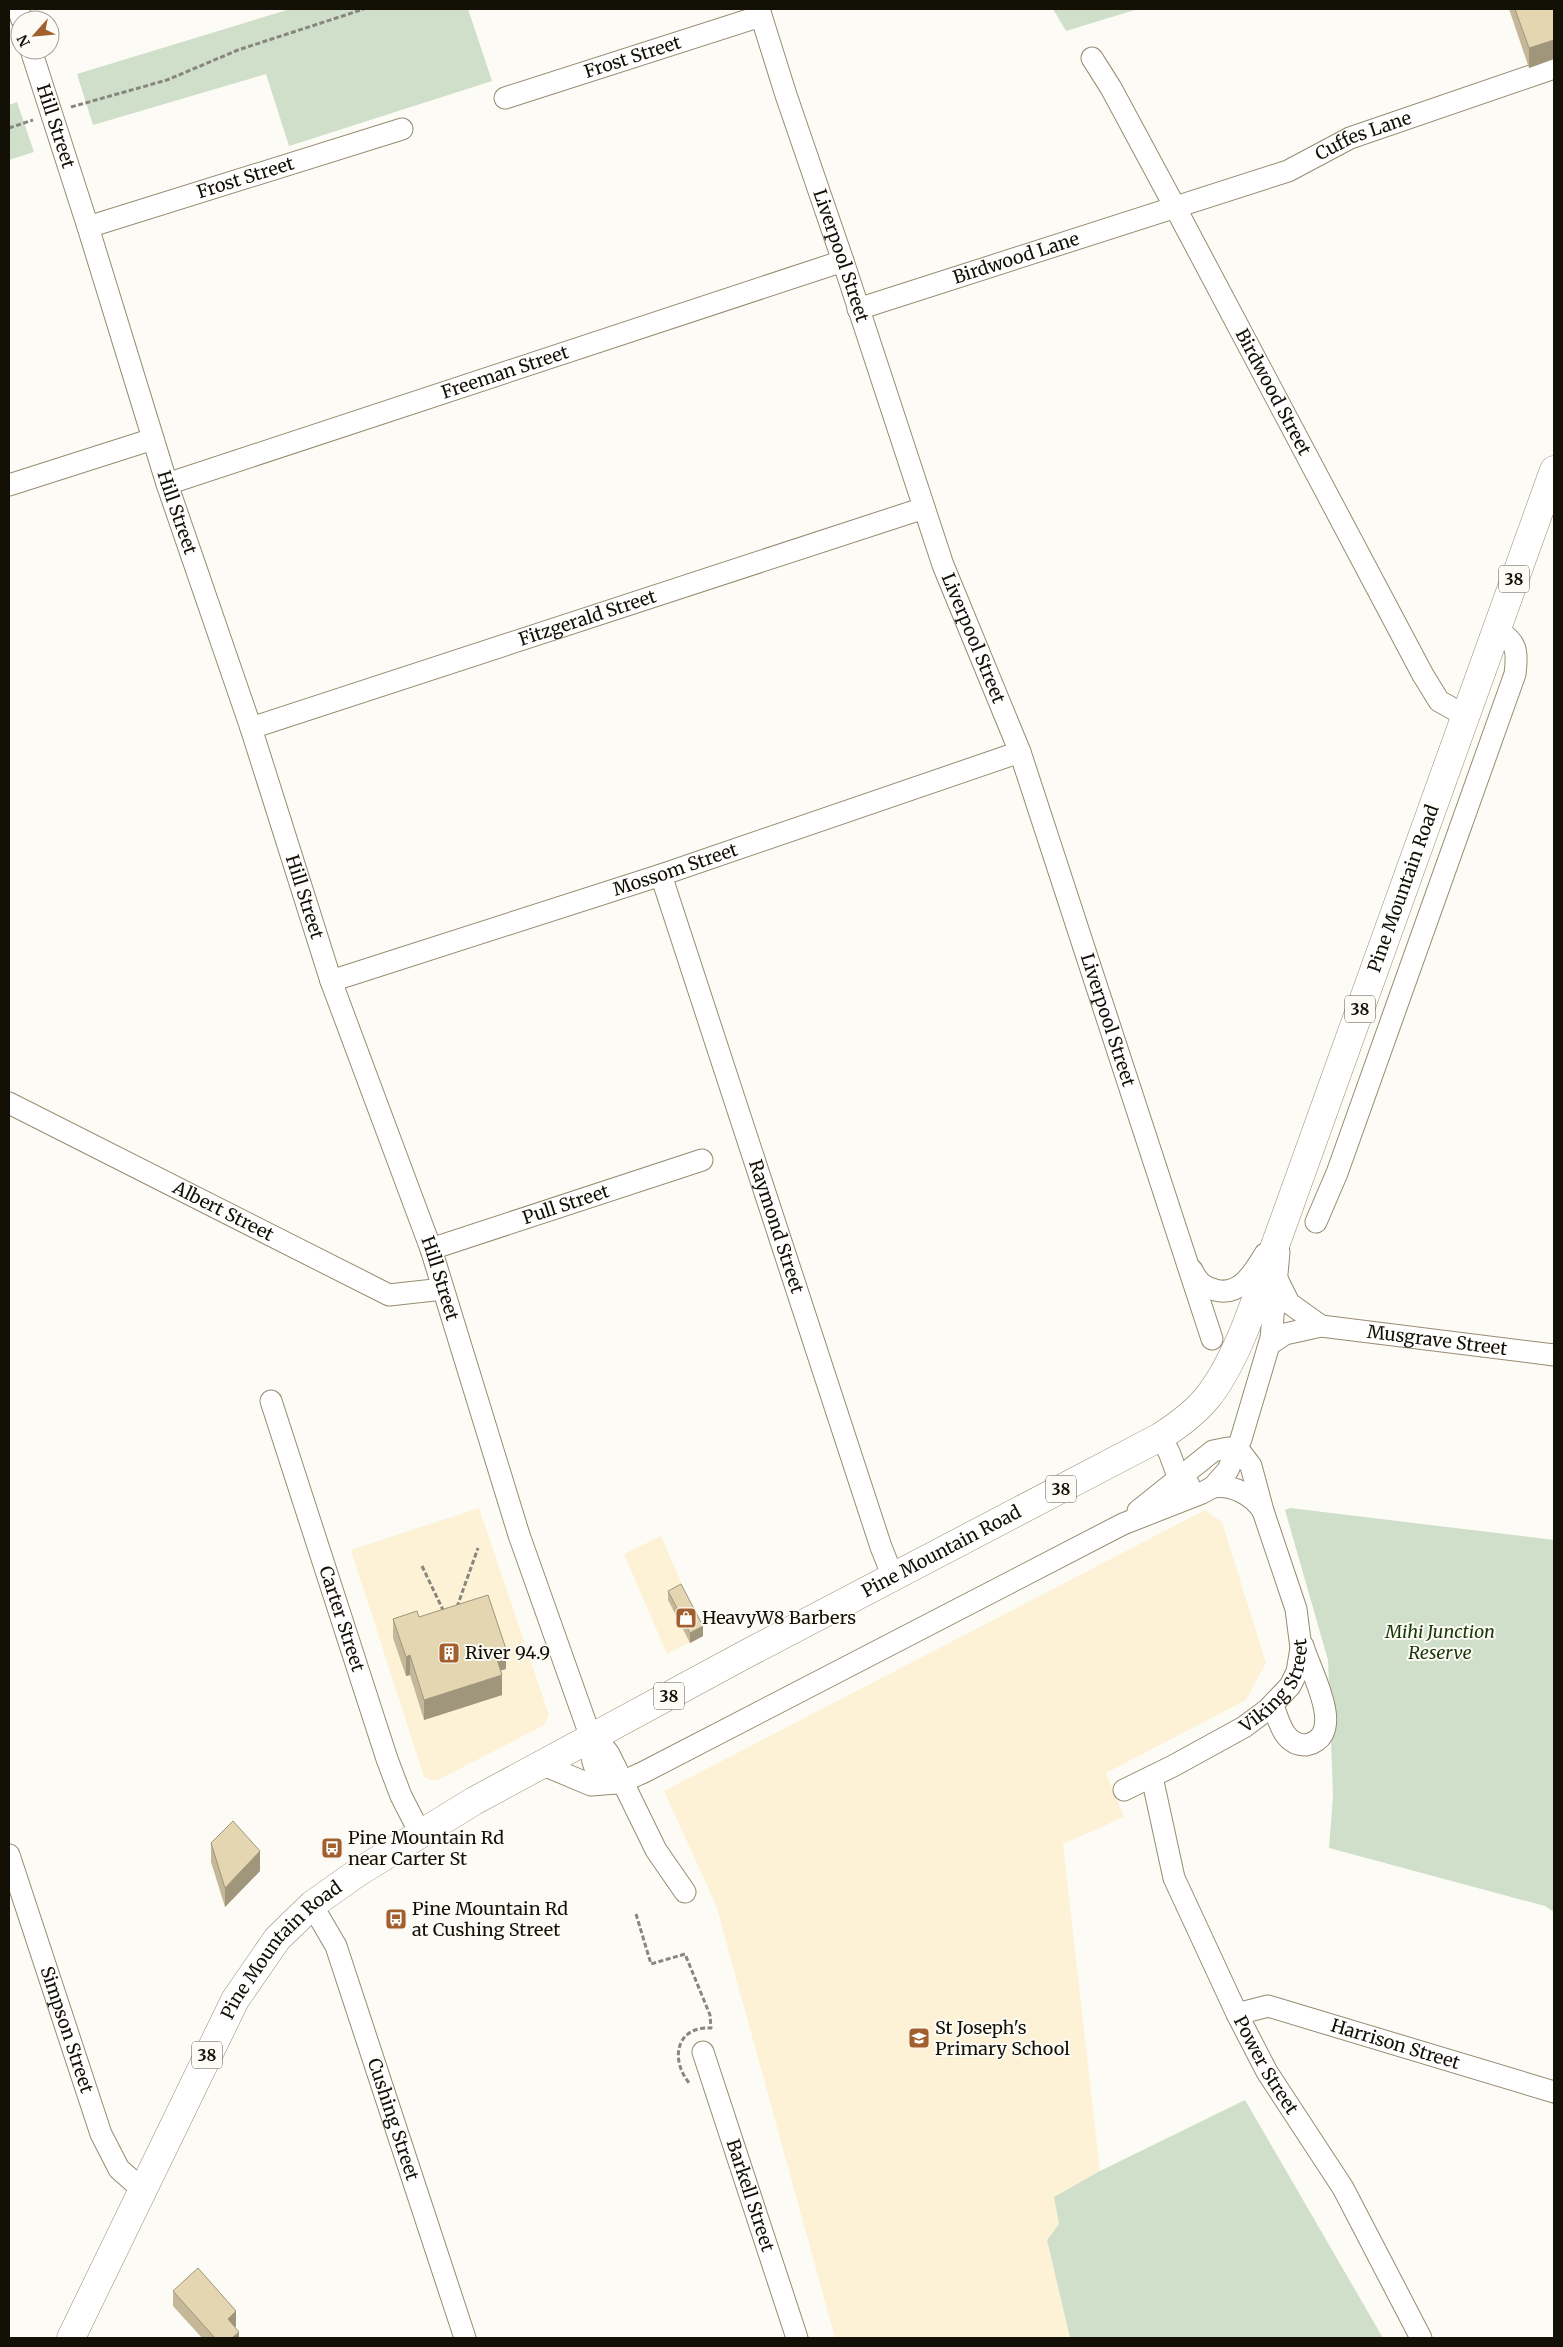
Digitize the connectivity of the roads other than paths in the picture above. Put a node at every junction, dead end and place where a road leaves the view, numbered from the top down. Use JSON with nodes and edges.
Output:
{"nodes":[{"id":1,"x":760,"y":13,"type":"edge"},
{"id":2,"x":1092,"y":58,"type":"dead end"},
{"id":3,"x":34,"y":60,"type":"edge"},
{"id":4,"x":1554,"y":68,"type":"edge"},
{"id":5,"x":505,"y":98,"type":"dead end"},
{"id":6,"x":402,"y":129,"type":"dead end"},
{"id":7,"x":1175,"y":208,"type":"junction"},
{"id":8,"x":88,"y":227,"type":"junction"},
{"id":9,"x":843,"y":262,"type":"junction"},
{"id":10,"x":858,"y":309,"type":"junction"},
{"id":11,"x":153,"y":439,"type":"junction"},
{"id":12,"x":1554,"y":470,"type":"edge"},
{"id":13,"x":167,"y":484,"type":"junction"},
{"id":14,"x":9,"y":485,"type":"edge"},
{"id":15,"x":924,"y":508,"type":"junction"},
{"id":16,"x":1496,"y":629,"type":"junction"},
{"id":17,"x":1464,"y":716,"type":"junction"},
{"id":18,"x":251,"y":728,"type":"junction"},
{"id":19,"x":1020,"y":752,"type":"junction"},
{"id":20,"x":661,"y":874,"type":"junction"},
{"id":21,"x":331,"y":981,"type":"junction"},
{"id":22,"x":9,"y":1103,"type":"edge"},
{"id":23,"x":702,"y":1160,"type":"dead end"},
{"id":24,"x":1316,"y":1222,"type":"dead end"},
{"id":25,"x":1280,"y":1232,"type":"junction"},
{"id":26,"x":431,"y":1249,"type":"junction"},
{"id":27,"x":1190,"y":1268,"type":"junction"},
{"id":28,"x":1278,"y":1279,"type":"junction"},
{"id":29,"x":443,"y":1289,"type":"junction"},
{"id":30,"x":1321,"y":1326,"type":"junction"},
{"id":31,"x":1212,"y":1339,"type":"dead end"},
{"id":32,"x":1270,"y":1344,"type":"junction"},
{"id":33,"x":1554,"y":1355,"type":"edge"},
{"id":34,"x":271,"y":1400,"type":"dead end"},
{"id":35,"x":1160,"y":1437,"type":"junction"},
{"id":36,"x":1237,"y":1451,"type":"junction"},
{"id":37,"x":1180,"y":1479,"type":"junction"},
{"id":38,"x":1208,"y":1490,"type":"junction"},
{"id":39,"x":1263,"y":1511,"type":"junction"},
{"id":40,"x":1123,"y":1524,"type":"junction"},
{"id":41,"x":893,"y":1577,"type":"junction"},
{"id":42,"x":1302,"y":1641,"type":"junction"},
{"id":43,"x":1273,"y":1705,"type":"junction"},
{"id":44,"x":591,"y":1738,"type":"junction"},
{"id":45,"x":541,"y":1764,"type":"junction"},
{"id":46,"x":1152,"y":1776,"type":"junction"},
{"id":47,"x":621,"y":1781,"type":"junction"},
{"id":48,"x":1124,"y":1790,"type":"dead end"},
{"id":49,"x":420,"y":1832,"type":"junction"},
{"id":50,"x":9,"y":1855,"type":"edge"},
{"id":51,"x":685,"y":1892,"type":"dead end"},
{"id":52,"x":312,"y":1905,"type":"junction"},
{"id":53,"x":1237,"y":2014,"type":"junction"},
{"id":54,"x":703,"y":2052,"type":"dead end"},
{"id":55,"x":1554,"y":2092,"type":"edge"},
{"id":56,"x":144,"y":2191,"type":"junction"},
{"id":57,"x":71,"y":2338,"type":"edge"},
{"id":58,"x":465,"y":2338,"type":"edge"},
{"id":59,"x":797,"y":2338,"type":"edge"},
{"id":60,"x":1421,"y":2338,"type":"edge"}],
"edges":[{"from":1,"to":5,"type":"street","name":"Frost Street"},
{"from":1,"to":9,"type":"street","name":"Liverpool Street"},
{"from":2,"to":7,"type":"street","name":"Birdwood Street"},
{"from":3,"to":8,"type":"street","name":"Hill Street"},
{"from":4,"to":7,"type":"street","name":"Cuffes Lane"},
{"from":6,"to":8,"type":"street","name":"Frost Street"},
{"from":7,"to":10,"type":"street","name":"Birdwood Lane"},
{"from":7,"to":17,"type":"street","name":"Birdwood Street"},
{"from":8,"to":11,"type":"street","name":"Hill Street"},
{"from":9,"to":10,"type":"street","name":"Liverpool Street"},
{"from":9,"to":13,"type":"street","name":"Freeman Street"},
{"from":10,"to":15,"type":"street","name":"Liverpool Street"},
{"from":11,"to":13,"type":"street","name":"Hill Street"},
{"from":11,"to":14,"type":"street"},
{"from":12,"to":16,"type":"main road","name":"Pine Mountain Road","number":"38"},
{"from":13,"to":18,"type":"street","name":"Hill Street"},
{"from":15,"to":18,"type":"street","name":"Fitzgerald Street"},
{"from":15,"to":19,"type":"street","name":"Liverpool Street"},
{"from":16,"to":17,"type":"main road","name":"Pine Mountain Road","number":"38"},
{"from":16,"to":24,"type":"street","name":"Pine Mountain Road"},
{"from":17,"to":25,"type":"main road","name":"Pine Mountain Road","number":"38"},
{"from":18,"to":21,"type":"street","name":"Hill Street"},
{"from":19,"to":20,"type":"street","name":"Mossom Street"},
{"from":19,"to":27,"type":"street","name":"Liverpool Street"},
{"from":20,"to":21,"type":"street","name":"Mossom Street"},
{"from":20,"to":41,"type":"street","name":"Raymond Street"},
{"from":21,"to":26,"type":"street","name":"Hill Street"},
{"from":22,"to":29,"type":"street","name":"Albert Street"},
{"from":23,"to":26,"type":"street","name":"Pull Street"},
{"from":25,"to":27,"type":"street","name":"Liverpool Street"},
{"from":25,"to":28,"type":"street","name":"Pine Mountain Road"},
{"from":25,"to":35,"type":"main road","name":"Pine Mountain Road","number":"38"},
{"from":26,"to":29,"type":"street","name":"Hill Street"},
{"from":27,"to":31,"type":"street","name":"Liverpool Street"},
{"from":28,"to":30,"type":"street","name":"Musgrave Street"},
{"from":28,"to":32,"type":"street","name":"Pine Mountain Road"},
{"from":29,"to":44,"type":"street","name":"Hill Street"},
{"from":30,"to":32,"type":"street","name":"Musgrave Street"},
{"from":30,"to":33,"type":"street","name":"Musgrave Street"},
{"from":32,"to":36,"type":"street","name":"Pine Mountain Road"},
{"from":34,"to":49,"type":"street","name":"Carter Street"},
{"from":35,"to":37,"type":"street"},
{"from":35,"to":41,"type":"main road","name":"Pine Mountain Road","number":"38"},
{"from":36,"to":37,"type":"street"},
{"from":36,"to":38,"type":"street","name":"Pine Mountain Road"},
{"from":36,"to":39,"type":"street","name":"Viking Street"},
{"from":37,"to":38,"type":"street"},
{"from":37,"to":40,"type":"street"},
{"from":38,"to":39,"type":"street","name":"Viking Street"},
{"from":38,"to":40,"type":"street"},
{"from":39,"to":42,"type":"street","name":"Viking Street"},
{"from":40,"to":47,"type":"street"},
{"from":41,"to":44,"type":"main road","name":"Pine Mountain Road","number":"38"},
{"from":42,"to":43,"type":"street","name":"Viking Street"},
{"from":42,"to":43,"type":"street"},
{"from":43,"to":46,"type":"street","name":"Viking Street"},
{"from":44,"to":45,"type":"main road","name":"Pine Mountain Road","number":"38"},
{"from":44,"to":47,"type":"street"},
{"from":45,"to":47,"type":"street"},
{"from":45,"to":49,"type":"main road","name":"Pine Mountain Road","number":"38"},
{"from":46,"to":48,"type":"street","name":"Viking Street"},
{"from":46,"to":53,"type":"street","name":"Power Street"},
{"from":47,"to":51,"type":"street"},
{"from":49,"to":52,"type":"main road","name":"Pine Mountain Road","number":"38"},
{"from":50,"to":56,"type":"street","name":"Simpson Street"},
{"from":52,"to":56,"type":"main road","name":"Pine Mountain Road","number":"38"},
{"from":52,"to":58,"type":"street","name":"Cushing Street"},
{"from":53,"to":55,"type":"street","name":"Harrison Street"},
{"from":53,"to":60,"type":"street","name":"Power Street"},
{"from":54,"to":59,"type":"street","name":"Barkell Street"},
{"from":56,"to":57,"type":"main road","name":"Pine Mountain Road","number":"38"}]}
